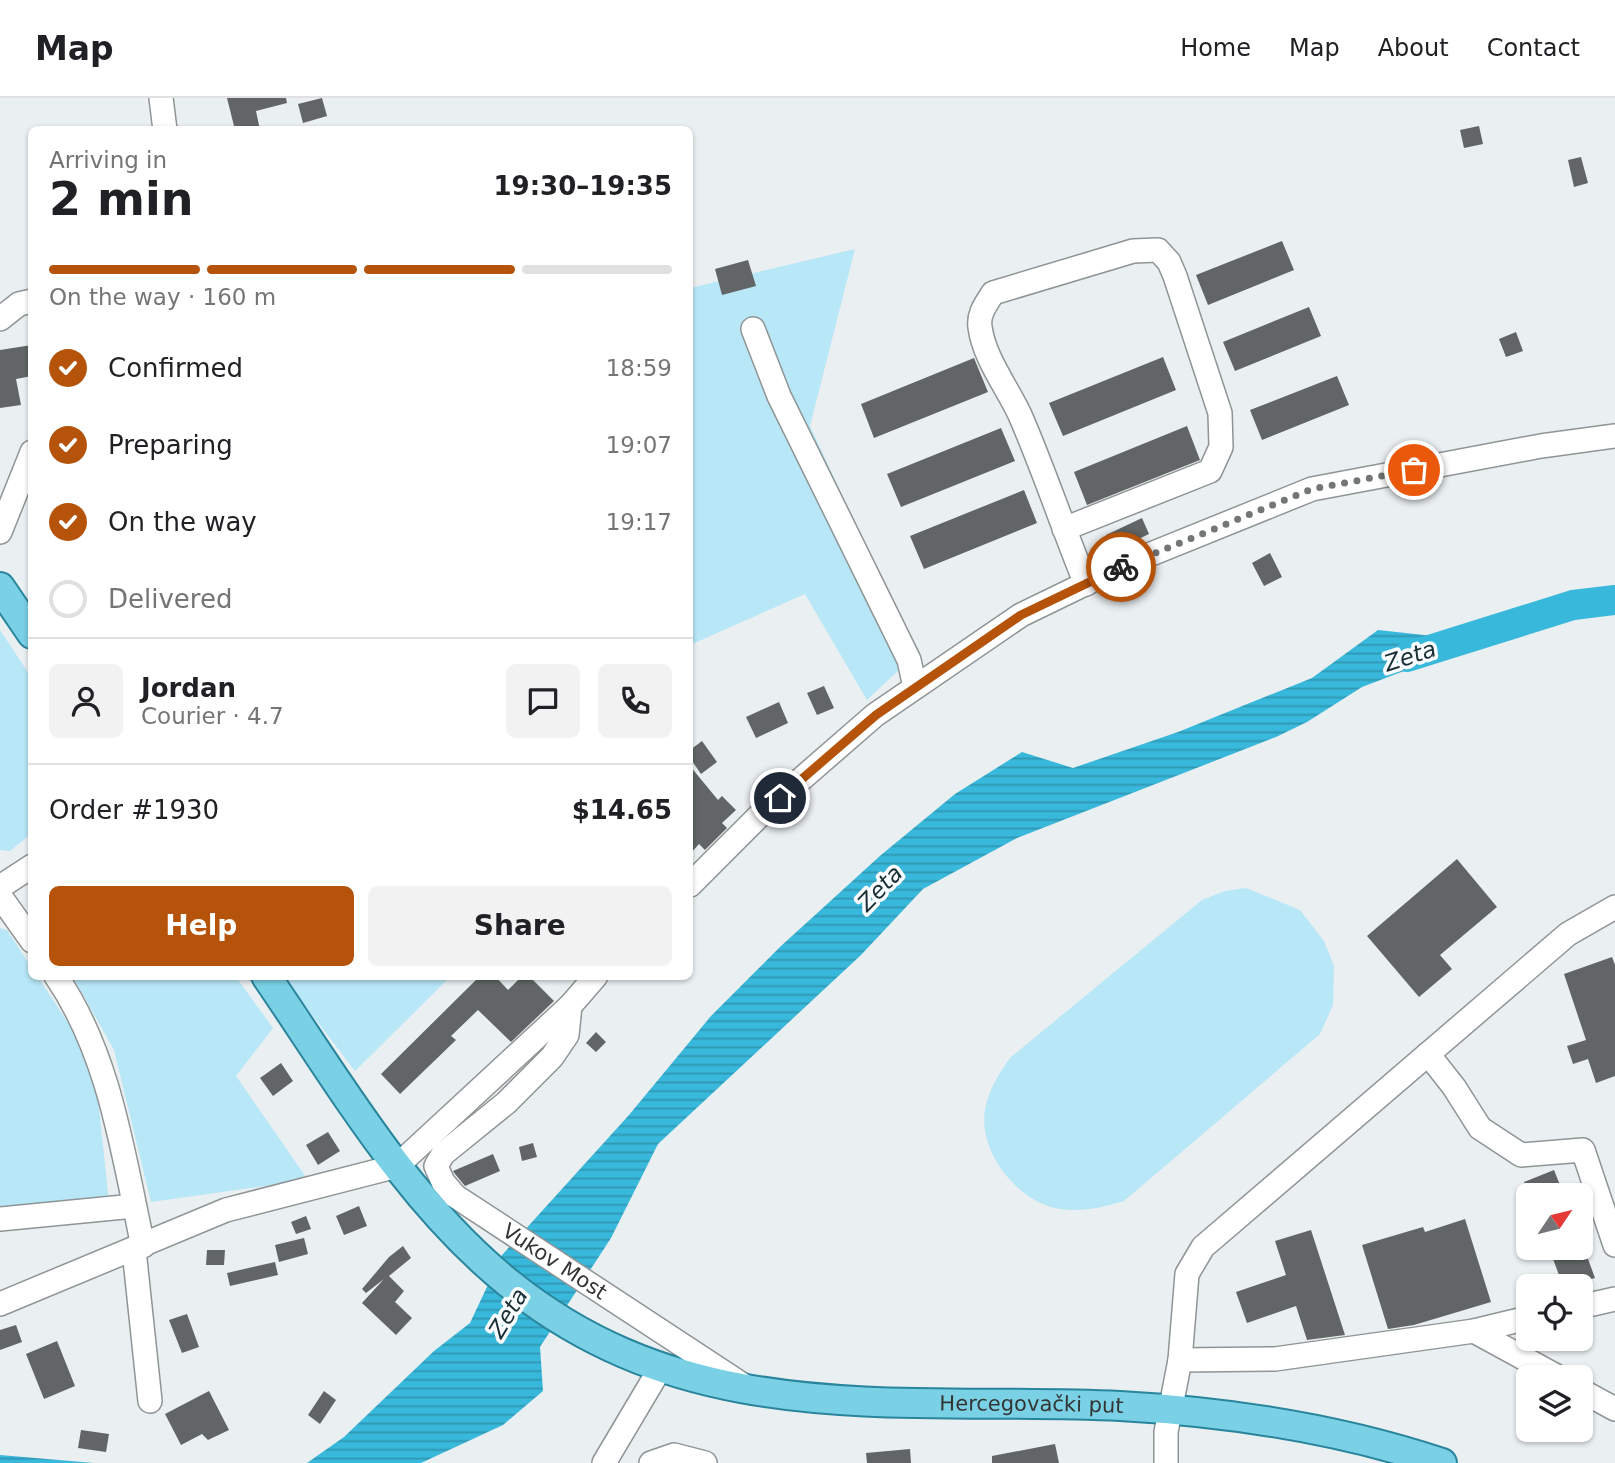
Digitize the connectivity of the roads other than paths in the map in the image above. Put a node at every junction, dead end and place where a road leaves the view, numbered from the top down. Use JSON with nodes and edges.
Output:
{"nodes":[{"id":1,"x":161,"y":98,"type":"edge"},
{"id":2,"x":164,"y":126,"type":"edge"},
{"id":3,"x":28,"y":302,"type":"edge"},
{"id":4,"x":0,"y":319,"type":"edge"},
{"id":5,"x":753,"y":328,"type":"dead end"},
{"id":6,"x":1615,"y":436,"type":"edge"},
{"id":7,"x":28,"y":462,"type":"edge"},
{"id":8,"x":1064,"y":528,"type":"junction"},
{"id":9,"x":0,"y":532,"type":"edge"},
{"id":10,"x":1086,"y":584,"type":"junction"},
{"id":11,"x":0,"y":587,"type":"edge"},
{"id":12,"x":28,"y":628,"type":"edge"},
{"id":13,"x":915,"y":687,"type":"junction"},
{"id":14,"x":28,"y":869,"type":"edge"},
{"id":15,"x":693,"y":881,"type":"edge"},
{"id":16,"x":0,"y":887,"type":"edge"},
{"id":17,"x":0,"y":896,"type":"edge"},
{"id":18,"x":1615,"y":907,"type":"edge"},
{"id":19,"x":28,"y":935,"type":"edge"},
{"id":20,"x":58,"y":980,"type":"edge"},
{"id":21,"x":269,"y":980,"type":"edge"},
{"id":22,"x":592,"y":980,"type":"edge"},
{"id":23,"x":569,"y":1006,"type":"junction"},
{"id":24,"x":1428,"y":1054,"type":"junction"},
{"id":25,"x":397,"y":1166,"type":"junction"},
{"id":26,"x":134,"y":1206,"type":"junction"},
{"id":27,"x":0,"y":1219,"type":"edge"},
{"id":28,"x":1615,"y":1245,"type":"edge"},
{"id":29,"x":139,"y":1248,"type":"junction"},
{"id":30,"x":1615,"y":1299,"type":"edge"},
{"id":31,"x":0,"y":1304,"type":"edge"},
{"id":32,"x":1593,"y":1304,"type":"edge"},
{"id":33,"x":1516,"y":1321,"type":"edge"},
{"id":34,"x":1474,"y":1331,"type":"junction"},
{"id":35,"x":1180,"y":1360,"type":"junction"},
{"id":36,"x":1536,"y":1365,"type":"edge"},
{"id":37,"x":661,"y":1367,"type":"junction"},
{"id":38,"x":755,"y":1392,"type":"junction"},
{"id":39,"x":1593,"y":1397,"type":"edge"},
{"id":40,"x":150,"y":1401,"type":"dead end"},
{"id":41,"x":1615,"y":1409,"type":"edge"},
{"id":42,"x":1171,"y":1410,"type":"junction"},
{"id":43,"x":608,"y":1456,"type":"edge"},
{"id":44,"x":649,"y":1463,"type":"edge"},
{"id":45,"x":705,"y":1463,"type":"edge"},
{"id":46,"x":1166,"y":1463,"type":"edge"},
{"id":47,"x":1442,"y":1463,"type":"edge"}],
"edges":[{"from":1,"to":2,"type":"street"},
{"from":3,"to":4,"type":"street"},
{"from":5,"to":13,"type":"street"},
{"from":6,"to":10,"type":"street"},
{"from":7,"to":9,"type":"street"},
{"from":8,"to":8,"type":"street"},
{"from":8,"to":10,"type":"street"},
{"from":10,"to":13,"type":"street"},
{"from":11,"to":12,"type":"main road"},
{"from":13,"to":15,"type":"street"},
{"from":14,"to":16,"type":"street"},
{"from":17,"to":19,"type":"street"},
{"from":18,"to":24,"type":"street"},
{"from":20,"to":26,"type":"street"},
{"from":21,"to":25,"type":"main road","name":"Hercegovački put"},
{"from":22,"to":23,"type":"street"},
{"from":23,"to":25,"type":"street"},
{"from":23,"to":38,"type":"street","name":"Vukov Most"},
{"from":24,"to":28,"type":"street"},
{"from":24,"to":35,"type":"street"},
{"from":25,"to":29,"type":"street"},
{"from":25,"to":37,"type":"main road","name":"Hercegovački put"},
{"from":26,"to":27,"type":"street"},
{"from":26,"to":29,"type":"street"},
{"from":29,"to":31,"type":"street"},
{"from":29,"to":40,"type":"street"},
{"from":30,"to":32,"type":"street"},
{"from":33,"to":34,"type":"street"},
{"from":34,"to":35,"type":"street"},
{"from":34,"to":36,"type":"street"},
{"from":35,"to":42,"type":"street"},
{"from":37,"to":38,"type":"main road","name":"Hercegovački put"},
{"from":37,"to":43,"type":"street"},
{"from":38,"to":42,"type":"main road","name":"Hercegovački put"},
{"from":39,"to":41,"type":"street"},
{"from":42,"to":46,"type":"street"},
{"from":42,"to":47,"type":"main road","name":"Hercegovački put"},
{"from":43,"to":44,"type":"street"},
{"from":44,"to":45,"type":"street"}]}
